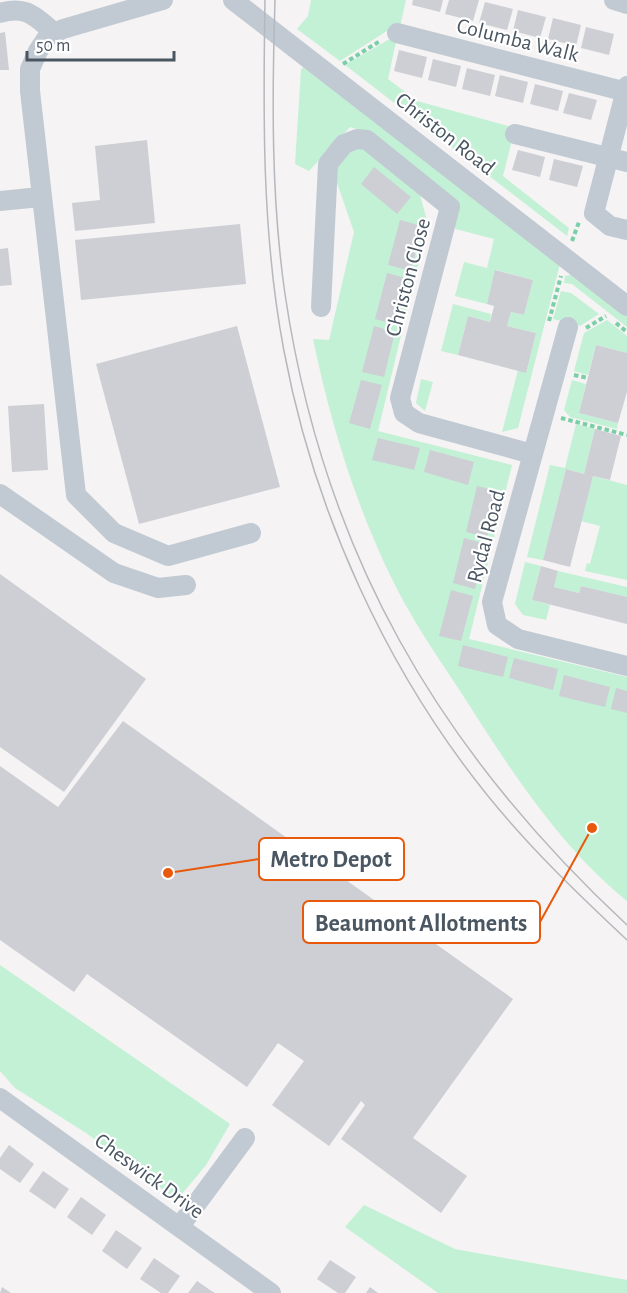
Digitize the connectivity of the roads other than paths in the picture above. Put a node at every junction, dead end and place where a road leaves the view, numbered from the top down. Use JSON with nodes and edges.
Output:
{"nodes":[{"id":1,"x":163,"y":0,"type":"edge"},
{"id":2,"x":233,"y":0,"type":"edge"},
{"id":3,"x":614,"y":0,"type":"edge"},
{"id":4,"x":627,"y":4,"type":"edge"},
{"id":5,"x":0,"y":13,"type":"edge"},
{"id":6,"x":55,"y":33,"type":"junction"},
{"id":7,"x":397,"y":33,"type":"road end"},
{"id":8,"x":626,"y":90,"type":"edge"},
{"id":9,"x":515,"y":134,"type":"dead end"},
{"id":10,"x":618,"y":160,"type":"edge"},
{"id":11,"x":40,"y":197,"type":"junction"},
{"id":12,"x":0,"y":201,"type":"edge"},
{"id":13,"x":627,"y":230,"type":"edge"},
{"id":14,"x":627,"y":306,"type":"edge"},
{"id":15,"x":321,"y":307,"type":"dead end"},
{"id":16,"x":567,"y":327,"type":"road end"},
{"id":17,"x":532,"y":454,"type":"junction"},
{"id":18,"x":0,"y":494,"type":"edge"},
{"id":19,"x":250,"y":533,"type":"dead end"},
{"id":20,"x":181,"y":553,"type":"junction"},
{"id":21,"x":627,"y":666,"type":"edge"},
{"id":22,"x":0,"y":1098,"type":"edge"},
{"id":23,"x":245,"y":1138,"type":"dead end"},
{"id":24,"x":180,"y":1226,"type":"junction"},
{"id":25,"x":272,"y":1293,"type":"edge"}],
"edges":[{"from":1,"to":6,"type":"street"},
{"from":2,"to":14,"type":"street","name":"Christon Road"},
{"from":3,"to":4,"type":"street"},
{"from":5,"to":6,"type":"street"},
{"from":6,"to":11,"type":"street"},
{"from":7,"to":8,"type":"street","name":"Columba Walk"},
{"from":8,"to":10,"type":"street"},
{"from":9,"to":10,"type":"street"},
{"from":10,"to":13,"type":"street"},
{"from":11,"to":12,"type":"street"},
{"from":11,"to":20,"type":"street"},
{"from":15,"to":17,"type":"street","name":"Christon Close"},
{"from":16,"to":17,"type":"street","name":"Rydal Road"},
{"from":17,"to":21,"type":"street","name":"Rydal Road"},
{"from":18,"to":20,"type":"street"},
{"from":19,"to":20,"type":"street"},
{"from":22,"to":24,"type":"street","name":"Cheswick Drive"},
{"from":23,"to":24,"type":"street"},
{"from":24,"to":25,"type":"street","name":"Cheswick Drive"}]}
